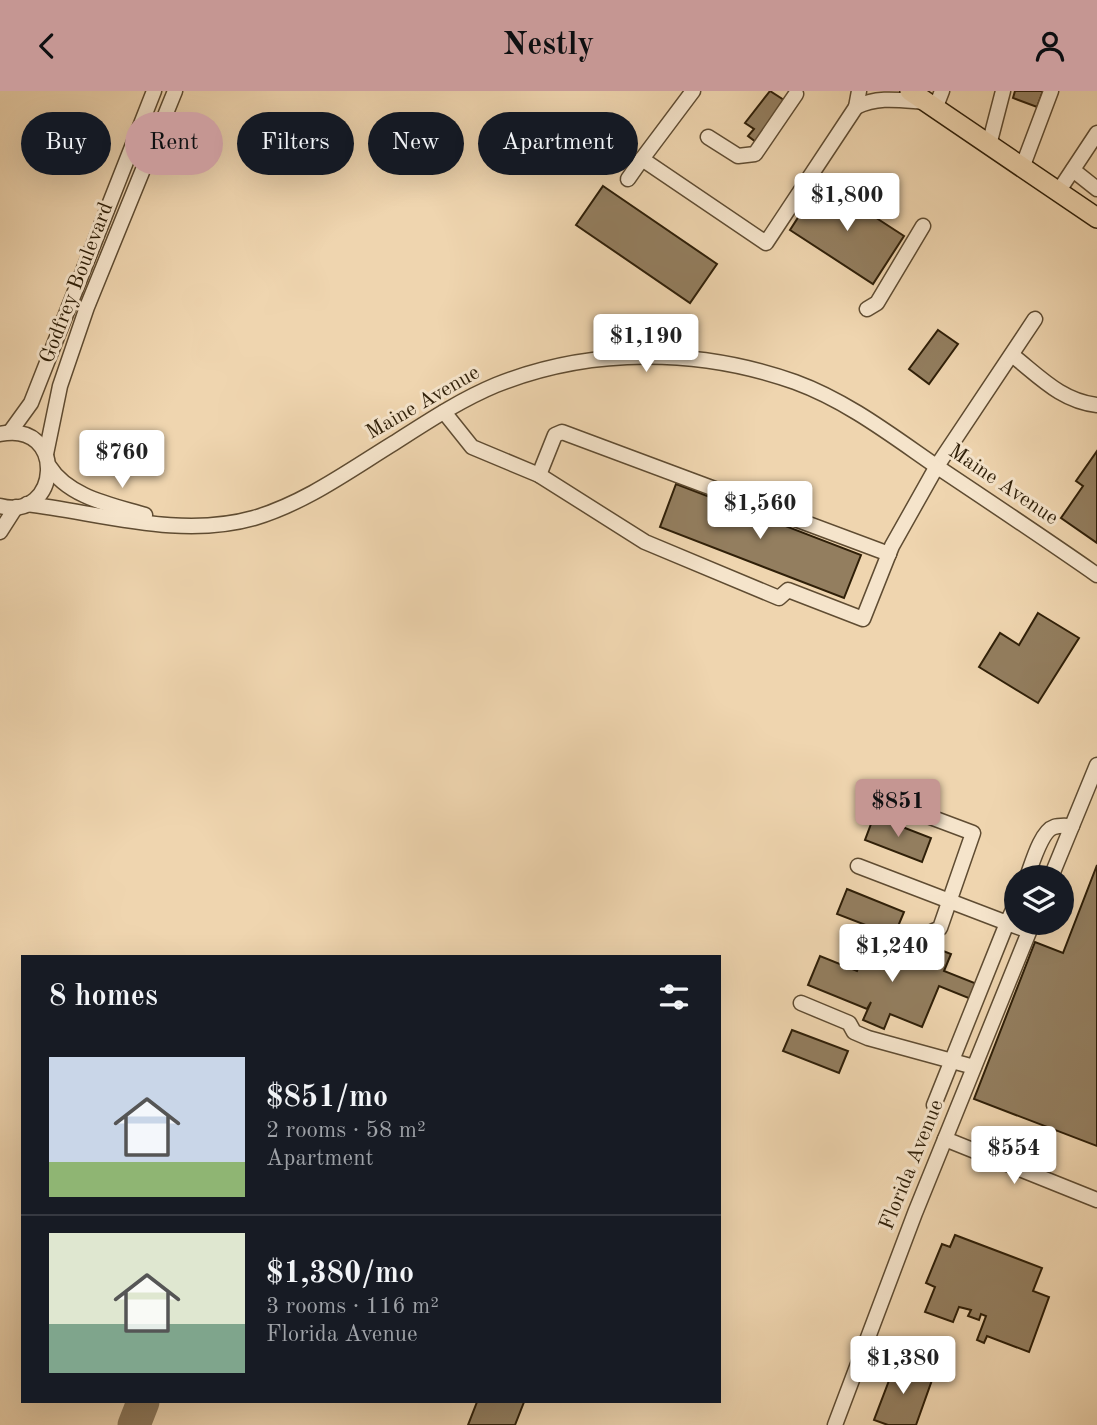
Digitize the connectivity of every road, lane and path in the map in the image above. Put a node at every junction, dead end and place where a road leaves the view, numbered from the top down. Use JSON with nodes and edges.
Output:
{"nodes":[{"id":1,"x":154,"y":91,"type":"edge"},
{"id":2,"x":175,"y":91,"type":"edge"},
{"id":3,"x":692,"y":91,"type":"edge"},
{"id":4,"x":859,"y":91,"type":"edge"},
{"id":5,"x":909,"y":91,"type":"edge"},
{"id":6,"x":1003,"y":91,"type":"edge"},
{"id":7,"x":1051,"y":91,"type":"edge"},
{"id":8,"x":796,"y":94,"type":"dead end"},
{"id":9,"x":934,"y":101,"type":"edge"},
{"id":10,"x":856,"y":107,"type":"junction"},
{"id":11,"x":1097,"y":133,"type":"edge"},
{"id":12,"x":708,"y":137,"type":"dead end"},
{"id":13,"x":989,"y":145,"type":"junction"},
{"id":14,"x":642,"y":159,"type":"junction"},
{"id":15,"x":1022,"y":168,"type":"junction"},
{"id":16,"x":1073,"y":170,"type":"junction"},
{"id":17,"x":628,"y":179,"type":"dead end"},
{"id":18,"x":1097,"y":190,"type":"edge"},
{"id":19,"x":1058,"y":192,"type":"junction"},
{"id":20,"x":1091,"y":214,"type":"edge"},
{"id":21,"x":923,"y":226,"type":"dead end"},
{"id":22,"x":867,"y":309,"type":"dead end"},
{"id":23,"x":1035,"y":319,"type":"dead end"},
{"id":24,"x":1012,"y":355,"type":"junction"},
{"id":25,"x":1097,"y":405,"type":"edge"},
{"id":26,"x":444,"y":412,"type":"junction"},
{"id":27,"x":5,"y":433,"type":"edge"},
{"id":28,"x":48,"y":460,"type":"junction"},
{"id":29,"x":937,"y":466,"type":"junction"},
{"id":30,"x":539,"y":475,"type":"junction"},
{"id":31,"x":0,"y":506,"type":"edge"},
{"id":32,"x":21,"y":506,"type":"junction"},
{"id":33,"x":184,"y":526,"type":"junction"},
{"id":34,"x":0,"y":532,"type":"edge"},
{"id":35,"x":889,"y":554,"type":"junction"},
{"id":36,"x":1097,"y":575,"type":"edge"},
{"id":37,"x":1097,"y":765,"type":"edge"},
{"id":38,"x":893,"y":803,"type":"dead end"},
{"id":39,"x":1072,"y":826,"type":"junction"},
{"id":40,"x":1038,"y":849,"type":"junction"},
{"id":41,"x":1060,"y":856,"type":"junction"},
{"id":42,"x":1032,"y":865,"type":"edge"},
{"id":43,"x":1056,"y":865,"type":"edge"},
{"id":44,"x":858,"y":866,"type":"dead end"},
{"id":45,"x":948,"y":901,"type":"junction"},
{"id":46,"x":1004,"y":922,"type":"edge"},
{"id":47,"x":1004,"y":931,"type":"edge"},
{"id":48,"x":1028,"y":935,"type":"edge"},
{"id":49,"x":852,"y":960,"type":"dead end"},
{"id":50,"x":800,"y":1003,"type":"dead end"},
{"id":51,"x":953,"y":1060,"type":"junction"},
{"id":52,"x":974,"y":1067,"type":"junction"},
{"id":53,"x":934,"y":1105,"type":"dead end"},
{"id":54,"x":945,"y":1139,"type":"junction"},
{"id":55,"x":1097,"y":1200,"type":"edge"},
{"id":56,"x":835,"y":1425,"type":"edge"}],
"edges":[{"from":1,"to":27,"type":"street","name":"Godfrey Boulevard"},
{"from":2,"to":28,"type":"street","name":"Godfrey Boulevard"},
{"from":3,"to":14,"type":"street"},
{"from":4,"to":10,"type":"street"},
{"from":5,"to":9,"type":"main road"},
{"from":6,"to":13,"type":"street"},
{"from":7,"to":15,"type":"street"},
{"from":8,"to":12,"type":"street"},
{"from":9,"to":10,"type":"street"},
{"from":9,"to":13,"type":"main road"},
{"from":10,"to":14,"type":"street"},
{"from":11,"to":16,"type":"street"},
{"from":13,"to":15,"type":"main road"},
{"from":14,"to":17,"type":"street"},
{"from":15,"to":19,"type":"main road"},
{"from":16,"to":18,"type":"street"},
{"from":16,"to":19,"type":"street"},
{"from":18,"to":20,"type":"street"},
{"from":19,"to":20,"type":"main road"},
{"from":21,"to":22,"type":"street"},
{"from":23,"to":24,"type":"street"},
{"from":24,"to":25,"type":"street"},
{"from":24,"to":29,"type":"street"},
{"from":26,"to":29,"type":"street","name":"Maine Avenue"},
{"from":26,"to":30,"type":"street"},
{"from":26,"to":33,"type":"street","name":"Maine Avenue"},
{"from":27,"to":28,"type":"street","name":"Maine Avenue"},
{"from":28,"to":32,"type":"street","name":"Godfrey Boulevard"},
{"from":28,"to":33,"type":"street","name":"Maine Avenue"},
{"from":29,"to":35,"type":"street"},
{"from":29,"to":36,"type":"street","name":"Maine Avenue"},
{"from":30,"to":35,"type":"street"},
{"from":30,"to":35,"type":"street"},
{"from":31,"to":32,"type":"street","name":"Maine Avenue"},
{"from":32,"to":33,"type":"street","name":"Maine Avenue"},
{"from":32,"to":34,"type":"street"},
{"from":37,"to":39,"type":"street"},
{"from":38,"to":45,"type":"street"},
{"from":39,"to":40,"type":"street"},
{"from":39,"to":41,"type":"street"},
{"from":40,"to":41,"type":"street"},
{"from":40,"to":42,"type":"street"},
{"from":41,"to":43,"type":"street"},
{"from":44,"to":45,"type":"street"},
{"from":45,"to":46,"type":"street"},
{"from":45,"to":49,"type":"street"},
{"from":47,"to":51,"type":"street"},
{"from":48,"to":52,"type":"street","name":"Florida Avenue"},
{"from":50,"to":51,"type":"street"},
{"from":51,"to":52,"type":"street"},
{"from":51,"to":53,"type":"street"},
{"from":52,"to":54,"type":"street","name":"Florida Avenue"},
{"from":54,"to":55,"type":"street"},
{"from":54,"to":56,"type":"street","name":"Florida Avenue"}]}
